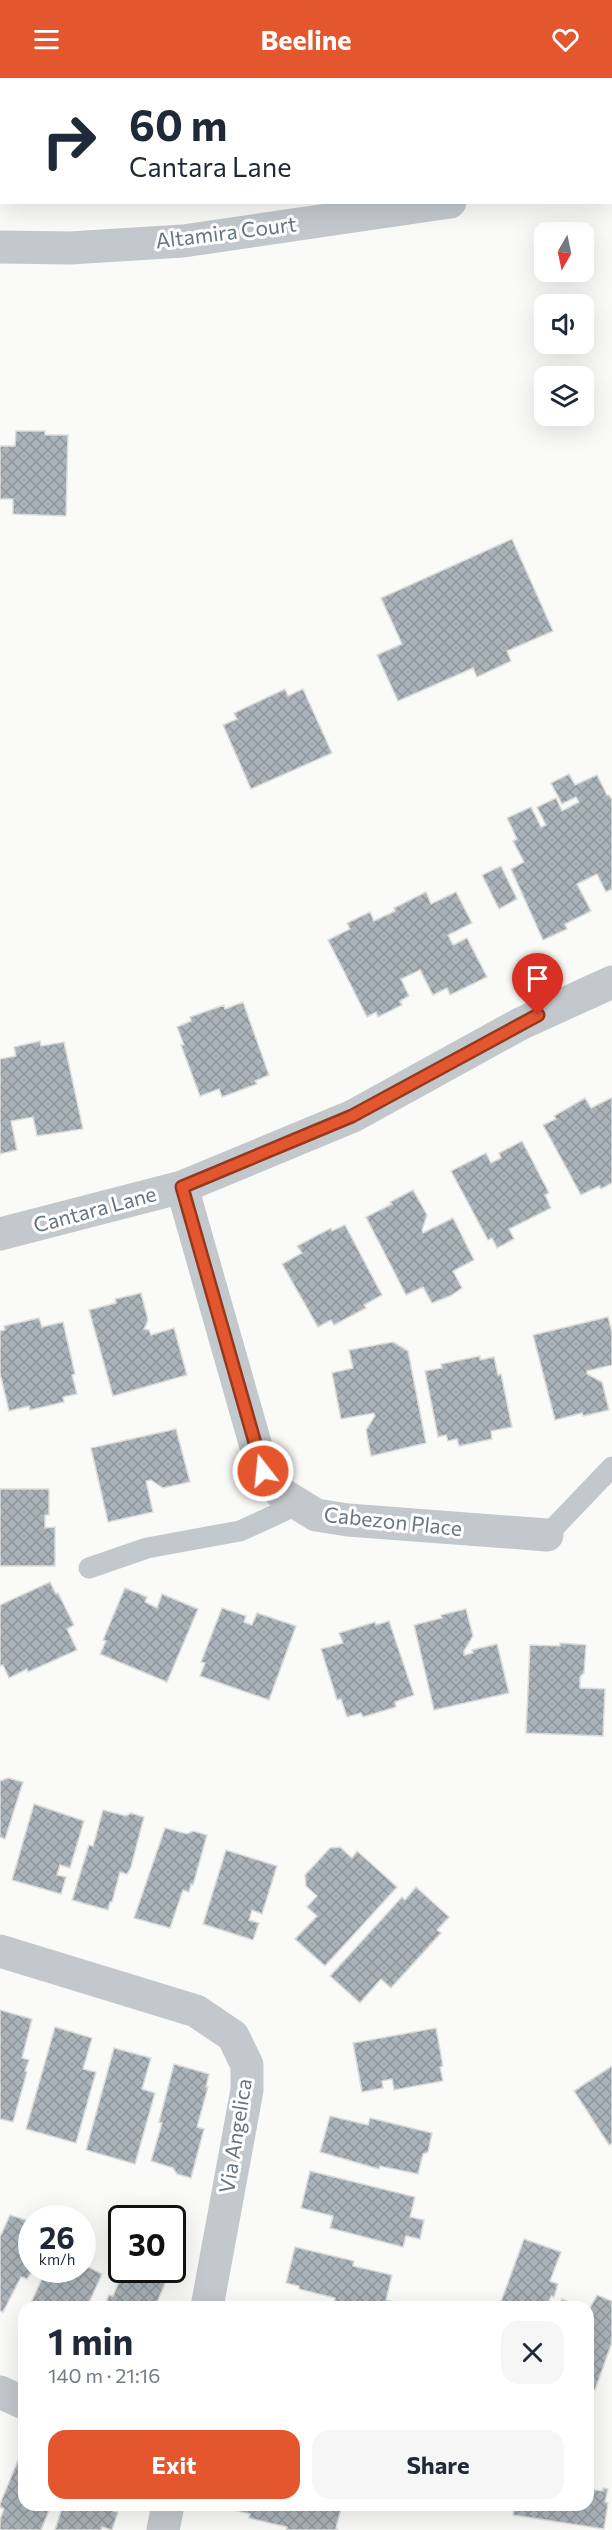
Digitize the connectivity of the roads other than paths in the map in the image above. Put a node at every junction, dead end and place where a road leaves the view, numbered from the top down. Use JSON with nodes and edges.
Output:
{"nodes":[{"id":1,"x":436,"y":204,"type":"edge"},
{"id":2,"x":0,"y":247,"type":"edge"},
{"id":3,"x":612,"y":982,"type":"edge"},
{"id":4,"x":182,"y":1187,"type":"junction"},
{"id":5,"x":0,"y":1234,"type":"edge"},
{"id":6,"x":612,"y":1467,"type":"edge"},
{"id":7,"x":299,"y":1504,"type":"junction"},
{"id":8,"x":547,"y":1535,"type":"joint"},
{"id":9,"x":89,"y":1568,"type":"dead end"},
{"id":10,"x":0,"y":1951,"type":"edge"},
{"id":11,"x":208,"y":2301,"type":"edge"},
{"id":12,"x":0,"y":2392,"type":"edge"},
{"id":13,"x":18,"y":2400,"type":"edge"},
{"id":14,"x":167,"y":2511,"type":"edge"},
{"id":15,"x":163,"y":2530,"type":"edge"}],
"edges":[{"from":1,"to":2,"type":"street","name":"Altamira Court"},
{"from":3,"to":4,"type":"street","name":"Cantara Lane"},
{"from":4,"to":5,"type":"street","name":"Cantara Lane"},
{"from":4,"to":7,"type":"street","name":"Cabezon Place"},
{"from":6,"to":8,"type":"lane"},
{"from":7,"to":8,"type":"street","name":"Cabezon Place"},
{"from":7,"to":9,"type":"lane"},
{"from":10,"to":11,"type":"street","name":"Via Angelica"},
{"from":12,"to":13,"type":"street"},
{"from":14,"to":15,"type":"street"}]}
